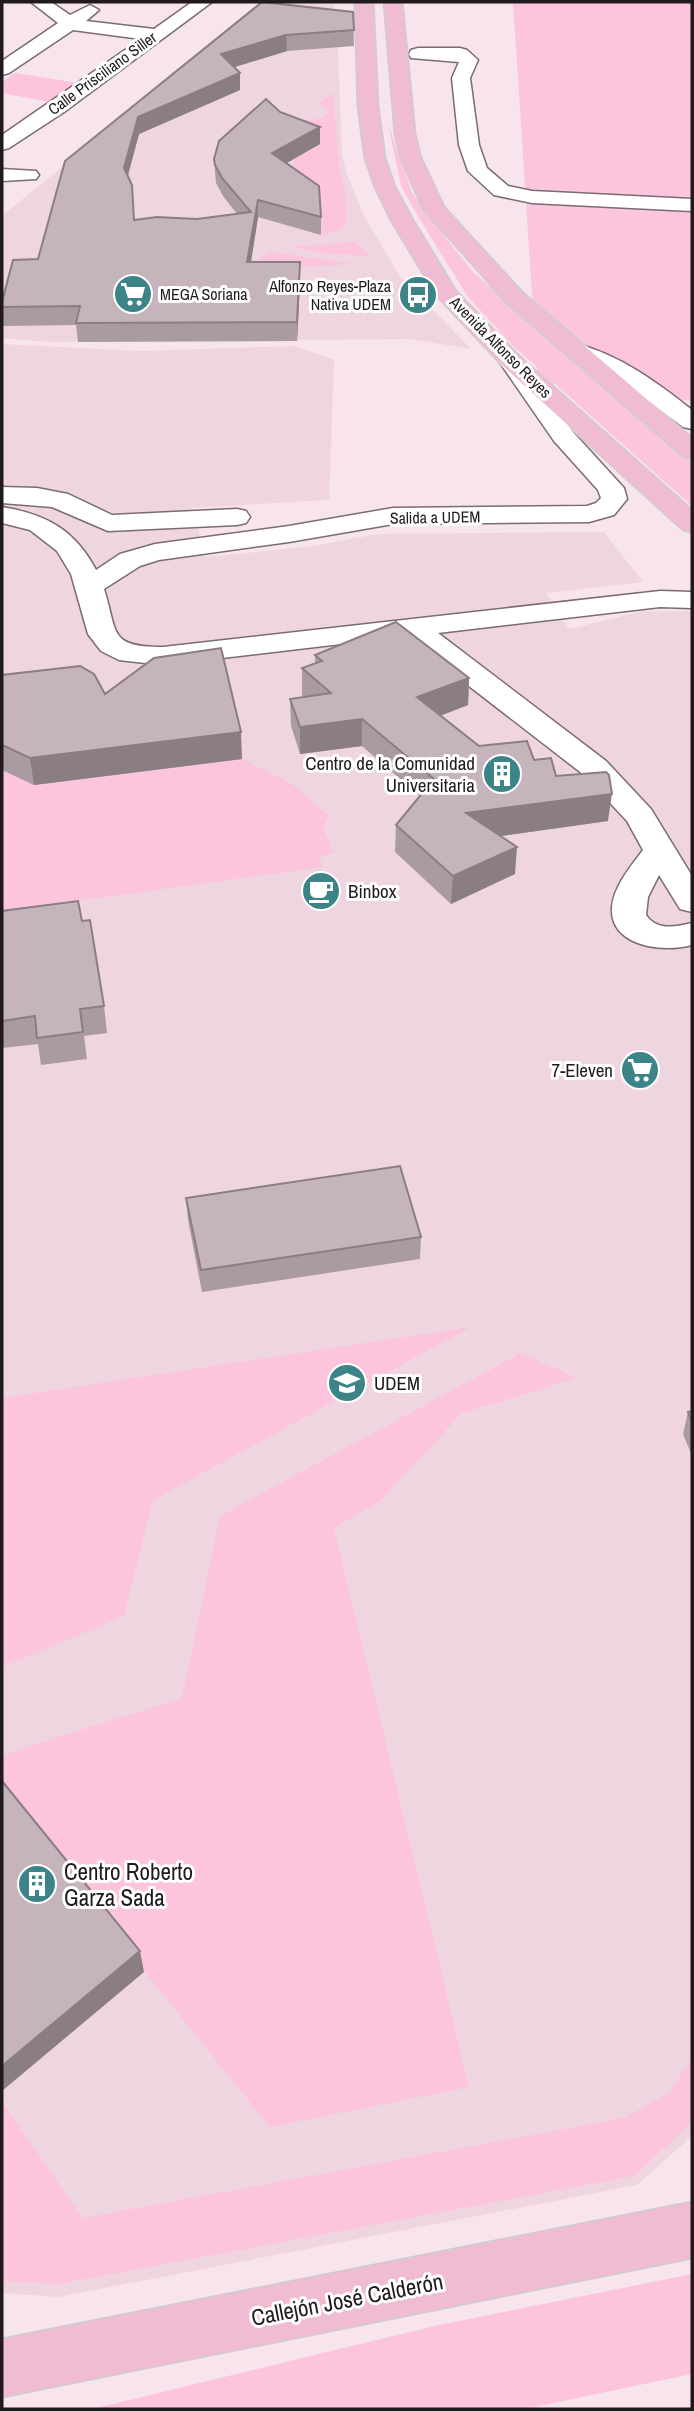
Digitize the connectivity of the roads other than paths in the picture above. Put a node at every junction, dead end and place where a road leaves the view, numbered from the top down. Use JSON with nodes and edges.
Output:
{"nodes":[{"id":1,"x":40,"y":2,"type":"edge"},
{"id":2,"x":100,"y":2,"type":"edge"},
{"id":3,"x":203,"y":2,"type":"edge"},
{"id":4,"x":363,"y":2,"type":"edge"},
{"id":5,"x":393,"y":2,"type":"edge"},
{"id":6,"x":71,"y":24,"type":"junction"},
{"id":7,"x":155,"y":35,"type":"junction"},
{"id":8,"x":418,"y":54,"type":"dead end"},
{"id":9,"x":4,"y":65,"type":"edge"},
{"id":10,"x":2,"y":144,"type":"edge"},
{"id":11,"x":2,"y":175,"type":"edge"},
{"id":12,"x":29,"y":175,"type":"dead end"},
{"id":13,"x":692,"y":205,"type":"edge"},
{"id":14,"x":576,"y":351,"type":"junction"},
{"id":15,"x":510,"y":360,"type":"junction"},
{"id":16,"x":692,"y":422,"type":"edge"},
{"id":17,"x":692,"y":451,"type":"edge"},
{"id":18,"x":2,"y":495,"type":"edge"},
{"id":19,"x":2,"y":516,"type":"edge"},
{"id":20,"x":393,"y":516,"type":"junction"},
{"id":21,"x":692,"y":524,"type":"edge"},
{"id":22,"x":89,"y":587,"type":"junction"},
{"id":23,"x":692,"y":600,"type":"edge"},
{"id":24,"x":415,"y":626,"type":"junction"},
{"id":25,"x":660,"y":851,"type":"junction"},
{"id":26,"x":692,"y":901,"type":"edge"},
{"id":27,"x":692,"y":934,"type":"edge"},
{"id":28,"x":692,"y":2230,"type":"edge"},
{"id":29,"x":2,"y":2368,"type":"edge"}],
"edges":[{"from":1,"to":6,"type":"street"},
{"from":2,"to":6,"type":"street"},
{"from":3,"to":7,"type":"street","name":"Calle Prisciliano Siller"},
{"from":4,"to":15,"type":"main road","name":"Avenida Alfonso Reyes"},
{"from":5,"to":14,"type":"main road"},
{"from":6,"to":7,"type":"street"},
{"from":6,"to":9,"type":"street"},
{"from":7,"to":10,"type":"street","name":"Calle Prisciliano Siller"},
{"from":8,"to":13,"type":"street"},
{"from":11,"to":12,"type":"street"},
{"from":14,"to":16,"type":"street"},
{"from":14,"to":17,"type":"main road"},
{"from":15,"to":20,"type":"street","name":"Salida a UDEM"},
{"from":15,"to":21,"type":"main road","name":"Avenida Alfonso Reyes"},
{"from":18,"to":20,"type":"street"},
{"from":19,"to":22,"type":"street"},
{"from":20,"to":22,"type":"street","name":"Salida a UDEM"},
{"from":22,"to":24,"type":"street"},
{"from":23,"to":24,"type":"street"},
{"from":24,"to":25,"type":"street"},
{"from":25,"to":26,"type":"street"},
{"from":25,"to":27,"type":"street"},
{"from":28,"to":29,"type":"main road","name":"Callejón José Calderón"}]}
